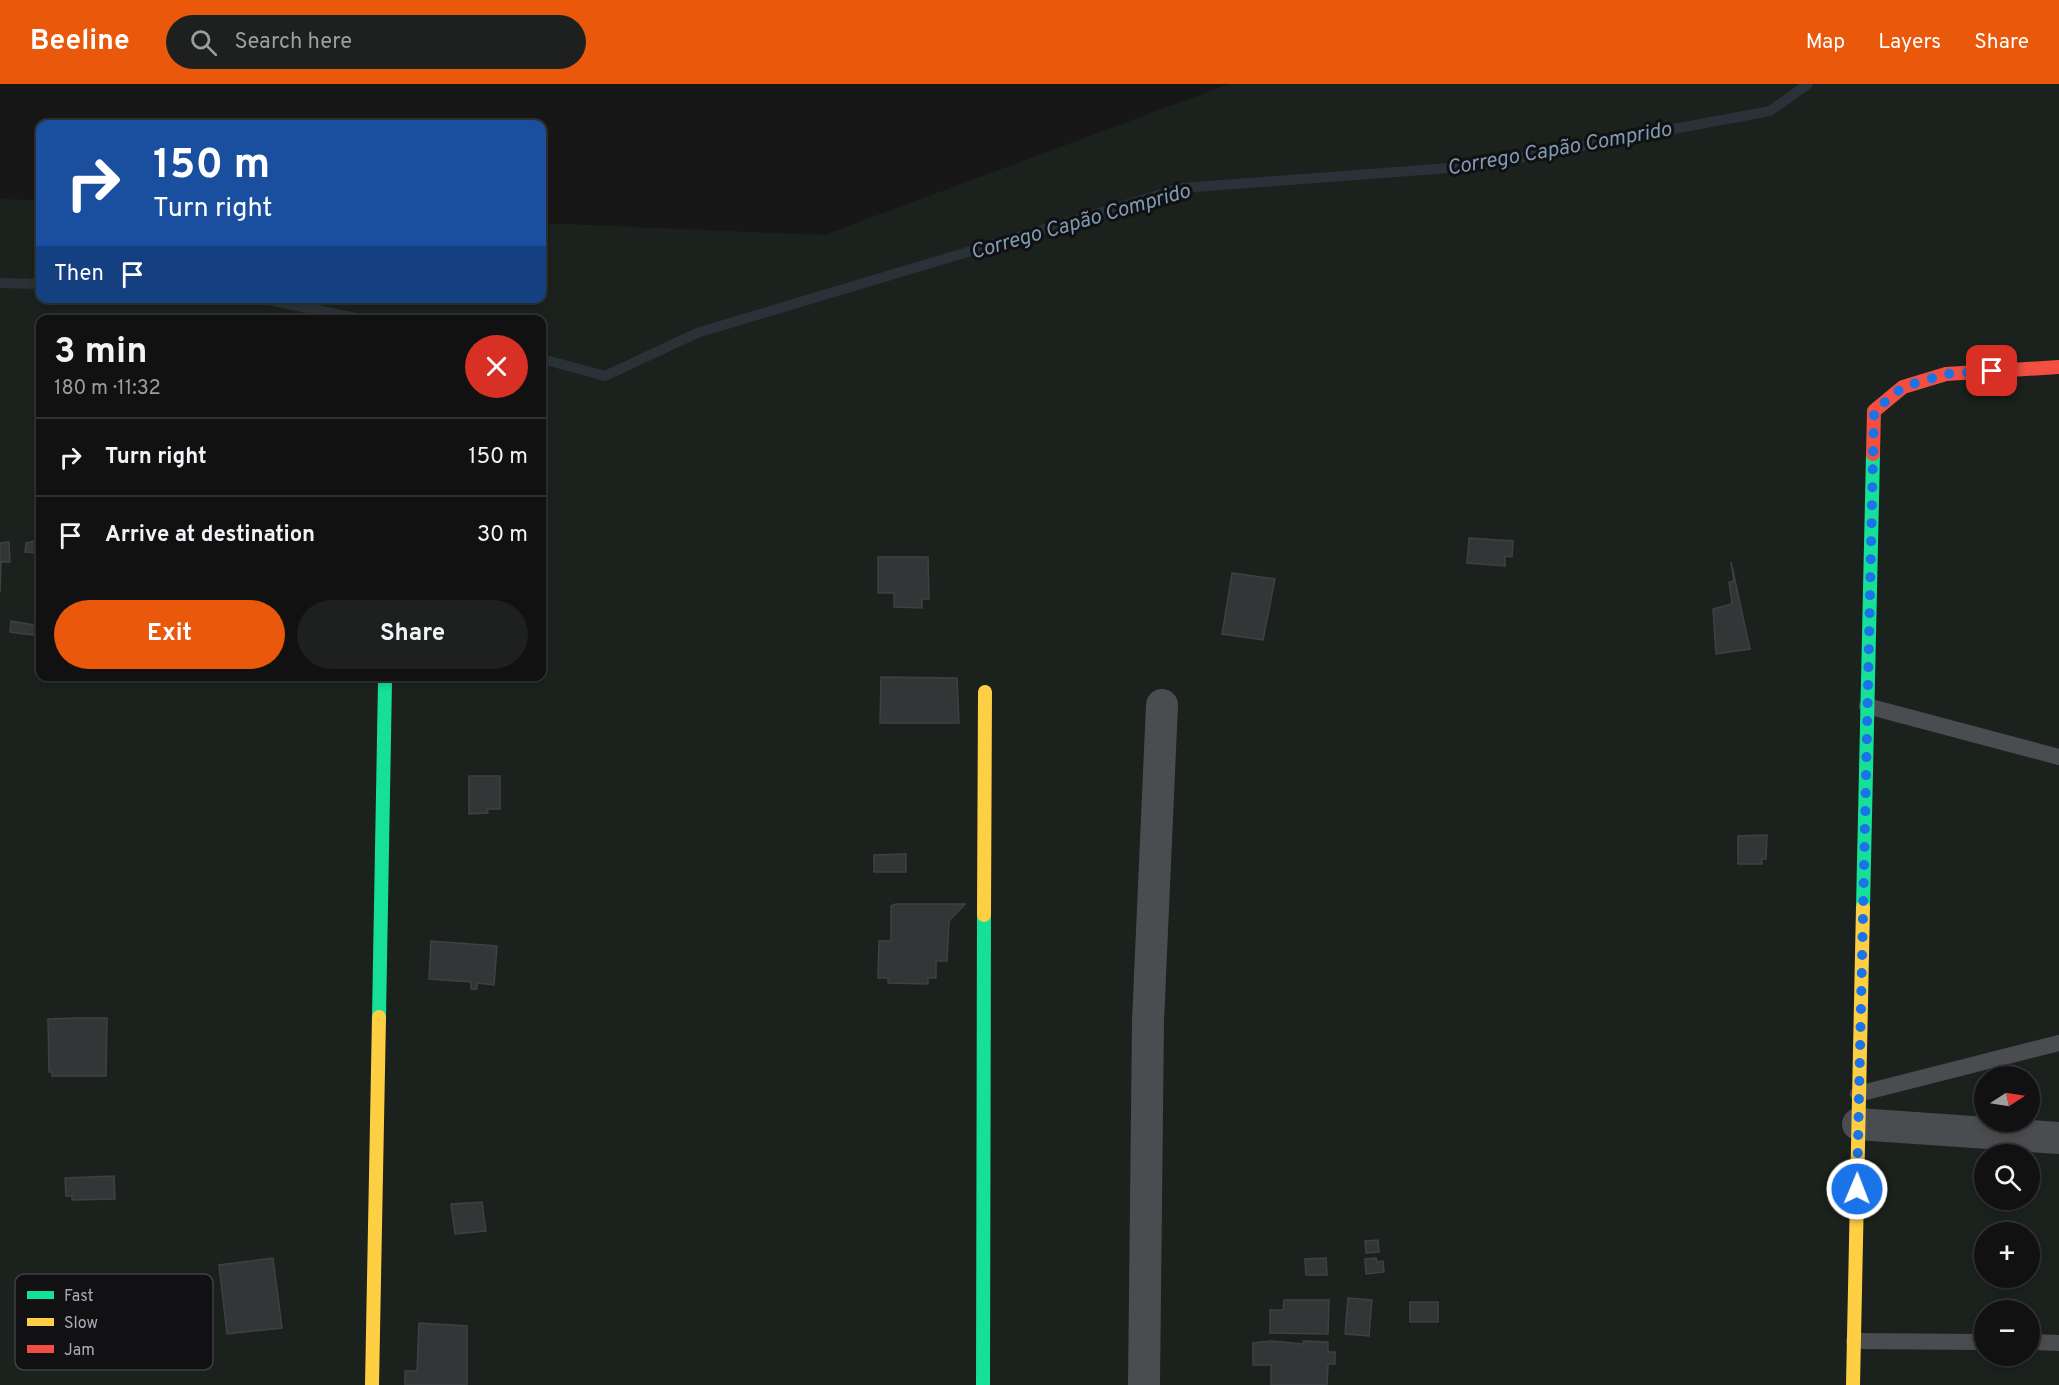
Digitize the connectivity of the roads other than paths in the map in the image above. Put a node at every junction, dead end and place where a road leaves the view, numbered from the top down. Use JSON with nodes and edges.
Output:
{"nodes":[{"id":1,"x":2059,"y":367,"type":"edge"},
{"id":2,"x":385,"y":682,"type":"dead end"},
{"id":3,"x":985,"y":692,"type":"dead end"},
{"id":4,"x":1162,"y":705,"type":"dead end"},
{"id":5,"x":1867,"y":706,"type":"junction"},
{"id":6,"x":2059,"y":757,"type":"edge"},
{"id":7,"x":2059,"y":1043,"type":"edge"},
{"id":8,"x":1858,"y":1109,"type":"junction"},
{"id":9,"x":2059,"y":1138,"type":"edge"},
{"id":10,"x":1854,"y":1341,"type":"junction"},
{"id":11,"x":1974,"y":1342,"type":"edge"},
{"id":12,"x":2040,"y":1342,"type":"edge"},
{"id":13,"x":2059,"y":1342,"type":"edge"},
{"id":14,"x":372,"y":1385,"type":"edge"},
{"id":15,"x":983,"y":1385,"type":"edge"},
{"id":16,"x":1144,"y":1385,"type":"edge"},
{"id":17,"x":1853,"y":1385,"type":"edge"}],
"edges":[{"from":1,"to":5,"type":"street"},
{"from":2,"to":14,"type":"street"},
{"from":3,"to":15,"type":"street"},
{"from":4,"to":16,"type":"street"},
{"from":5,"to":6,"type":"lane"},
{"from":5,"to":8,"type":"street"},
{"from":7,"to":8,"type":"lane"},
{"from":8,"to":9,"type":"street"},
{"from":8,"to":10,"type":"street"},
{"from":10,"to":11,"type":"lane"},
{"from":10,"to":17,"type":"street"},
{"from":12,"to":13,"type":"lane"}]}
